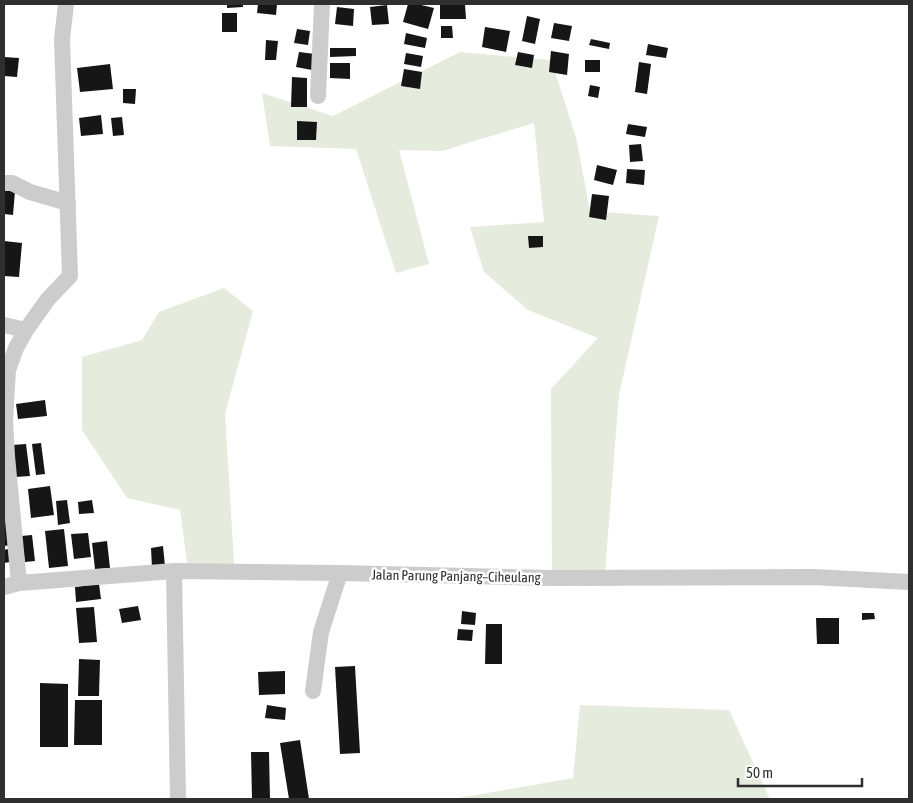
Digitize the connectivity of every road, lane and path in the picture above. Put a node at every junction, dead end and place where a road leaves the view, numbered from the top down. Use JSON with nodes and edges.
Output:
{"nodes":[{"id":1,"x":66,"y":4,"type":"edge"},
{"id":2,"x":322,"y":4,"type":"edge"},
{"id":3,"x":318,"y":96,"type":"dead end"},
{"id":4,"x":4,"y":183,"type":"edge"},
{"id":5,"x":68,"y":203,"type":"junction"},
{"id":6,"x":4,"y":325,"type":"edge"},
{"id":7,"x":26,"y":330,"type":"junction"},
{"id":8,"x":174,"y":571,"type":"junction"},
{"id":9,"x":340,"y":573,"type":"junction"},
{"id":10,"x":909,"y":582,"type":"edge"},
{"id":11,"x":11,"y":585,"type":"edge"},
{"id":12,"x":313,"y":691,"type":"dead end"},
{"id":13,"x":178,"y":799,"type":"edge"}],
"edges":[{"from":1,"to":5,"type":"street"},
{"from":2,"to":3,"type":"street"},
{"from":4,"to":5,"type":"street"},
{"from":5,"to":7,"type":"street"},
{"from":6,"to":7,"type":"street"},
{"from":7,"to":11,"type":"street"},
{"from":8,"to":9,"type":"street","name":"Jalan Parung Panjang–Ciheulang"},
{"from":8,"to":11,"type":"street","name":"Jalan Parung Panjang–Ciheulang"},
{"from":8,"to":13,"type":"street"},
{"from":9,"to":10,"type":"street","name":"Jalan Parung Panjang–Ciheulang"},
{"from":9,"to":12,"type":"street"}]}
